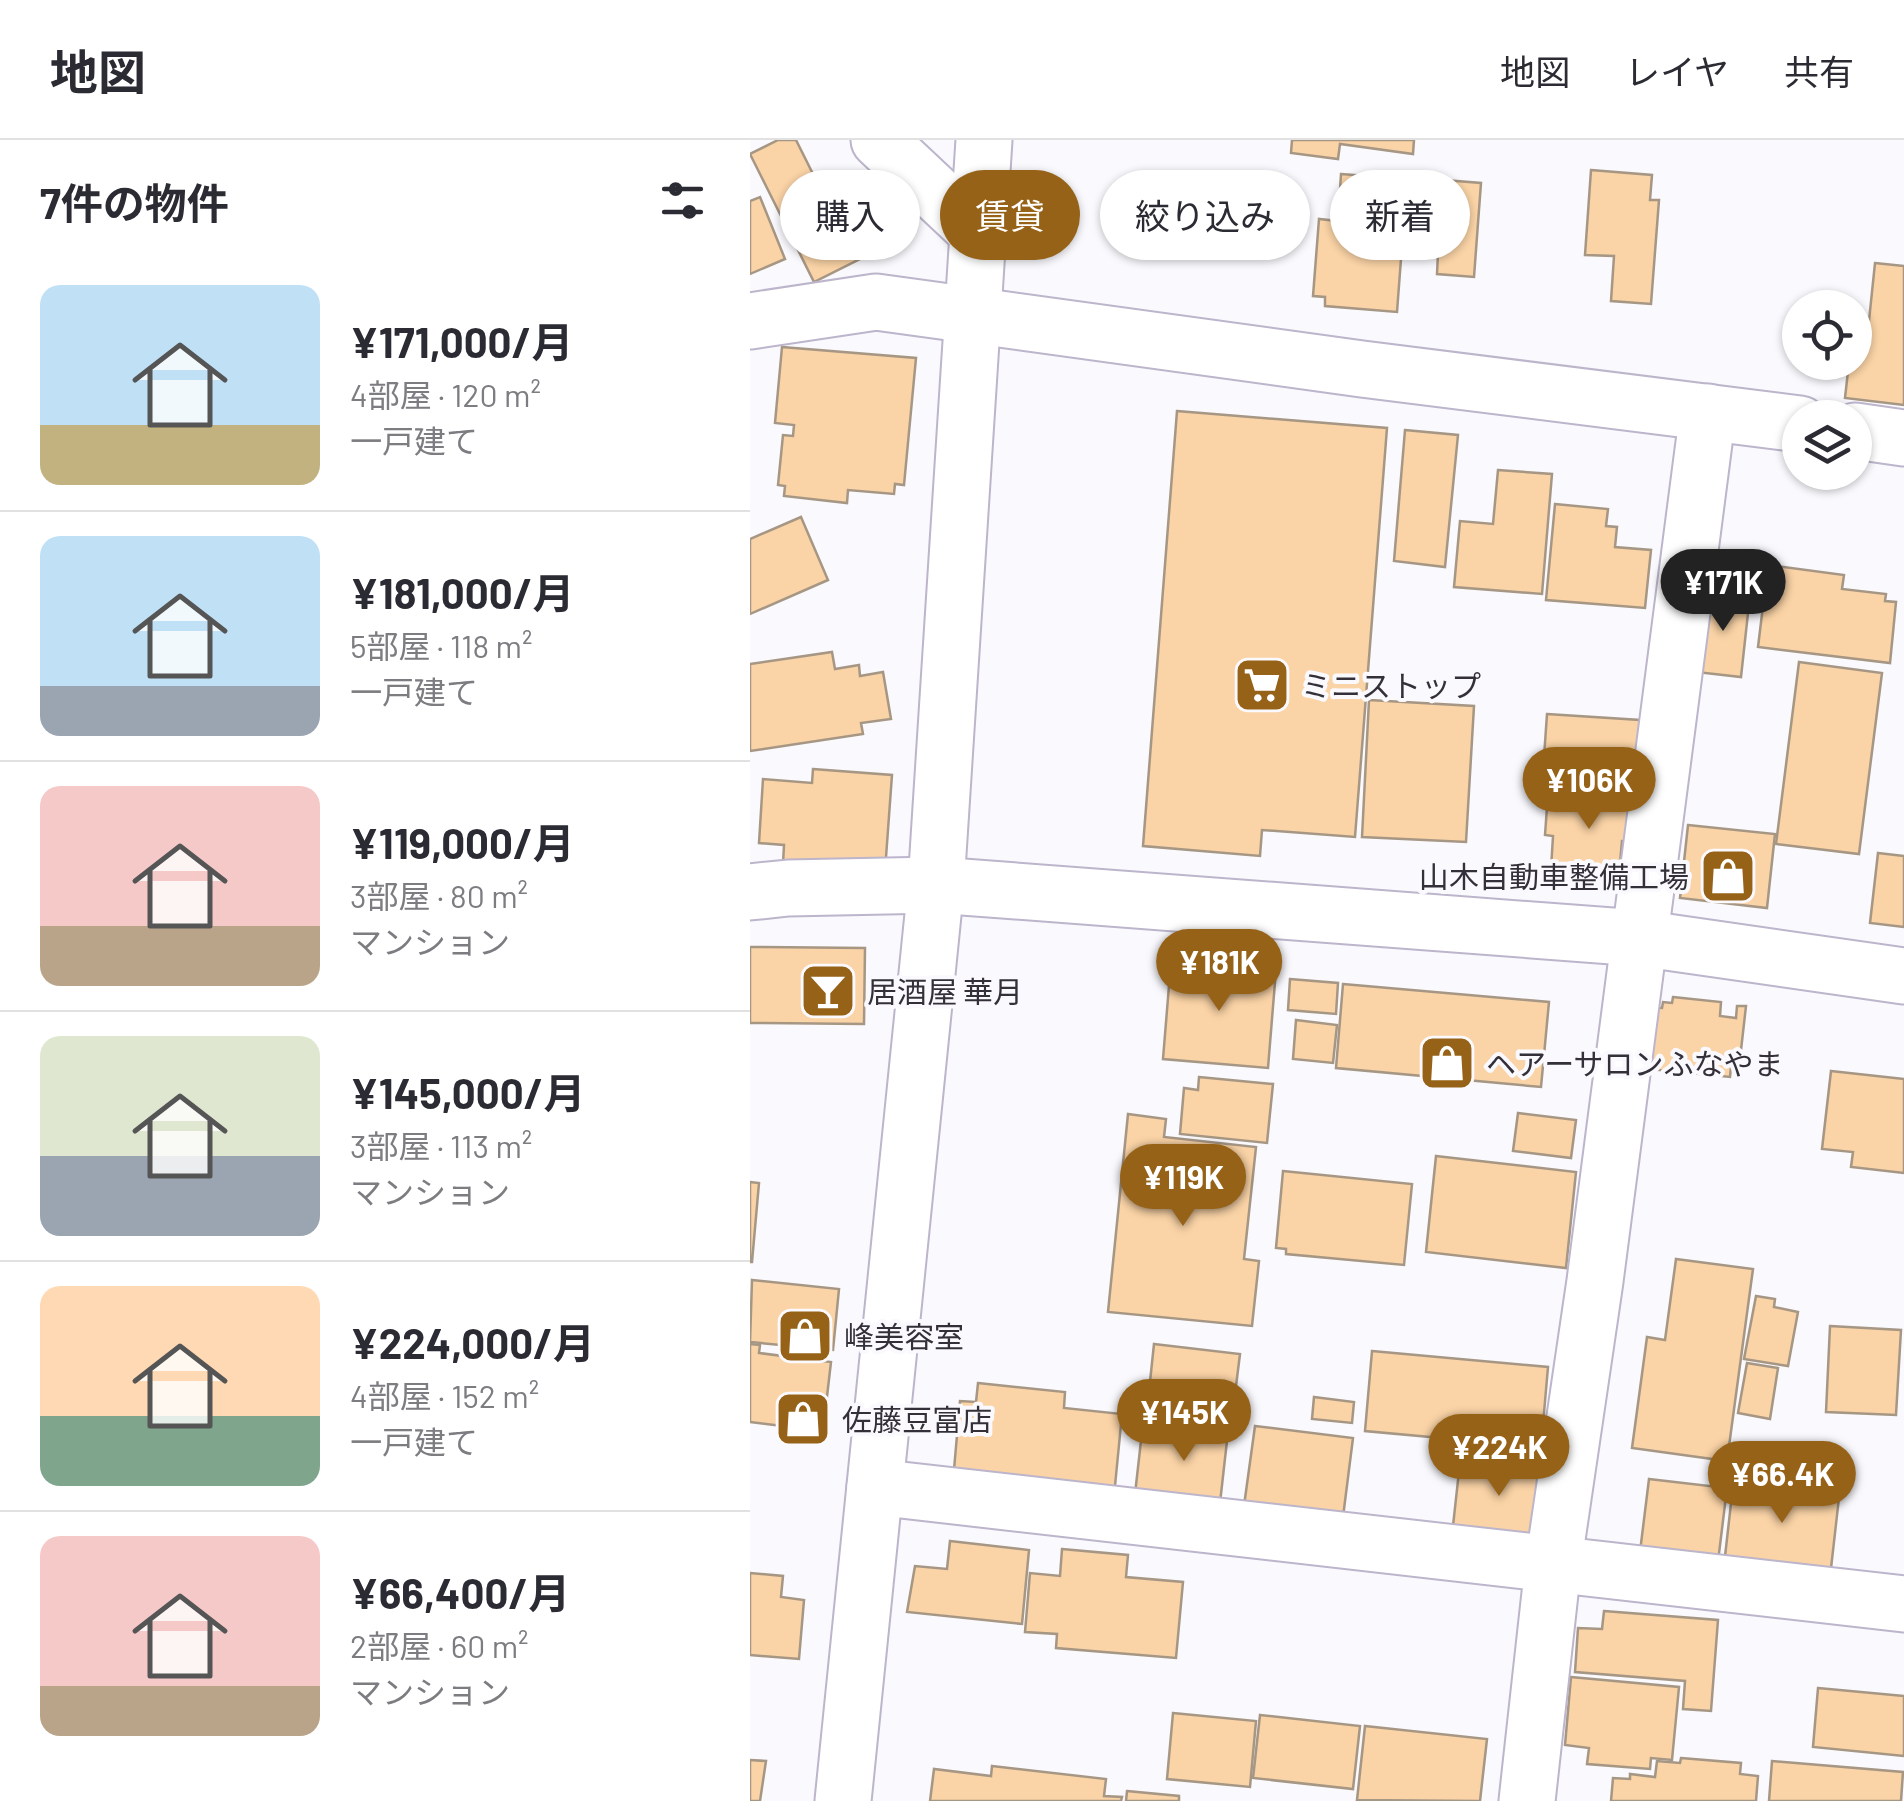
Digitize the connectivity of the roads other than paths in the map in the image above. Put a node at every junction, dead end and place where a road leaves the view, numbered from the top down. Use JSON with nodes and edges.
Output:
{"nodes":[{"id":1,"x":880,"y":140,"type":"edge"},
{"id":2,"x":984,"y":140,"type":"edge"},
{"id":3,"x":981,"y":170,"type":"edge"},
{"id":4,"x":940,"y":197,"type":"edge"},
{"id":5,"x":974,"y":260,"type":"edge"},
{"id":6,"x":971,"y":314,"type":"junction"},
{"id":7,"x":750,"y":321,"type":"edge"},
{"id":8,"x":1708,"y":412,"type":"junction"},
{"id":9,"x":1782,"y":422,"type":"edge"},
{"id":10,"x":1872,"y":433,"type":"edge"},
{"id":11,"x":1904,"y":438,"type":"edge"},
{"id":12,"x":936,"y":885,"type":"junction"},
{"id":13,"x":750,"y":892,"type":"edge"},
{"id":14,"x":1639,"y":938,"type":"junction"},
{"id":15,"x":1904,"y":976,"type":"edge"},
{"id":16,"x":875,"y":1487,"type":"junction"},
{"id":17,"x":1553,"y":1566,"type":"junction"},
{"id":18,"x":1904,"y":1604,"type":"edge"},
{"id":19,"x":843,"y":1801,"type":"edge"},
{"id":20,"x":1526,"y":1801,"type":"edge"}],
"edges":[{"from":1,"to":4,"type":"street"},
{"from":2,"to":3,"type":"street"},
{"from":5,"to":6,"type":"street"},
{"from":6,"to":7,"type":"street"},
{"from":6,"to":8,"type":"street"},
{"from":6,"to":12,"type":"street"},
{"from":8,"to":9,"type":"street"},
{"from":8,"to":14,"type":"street"},
{"from":10,"to":11,"type":"street"},
{"from":12,"to":13,"type":"street"},
{"from":12,"to":14,"type":"street"},
{"from":12,"to":16,"type":"street"},
{"from":14,"to":15,"type":"street"},
{"from":14,"to":17,"type":"street"},
{"from":16,"to":17,"type":"street"},
{"from":16,"to":19,"type":"street"},
{"from":17,"to":18,"type":"street"},
{"from":17,"to":20,"type":"street"}]}
